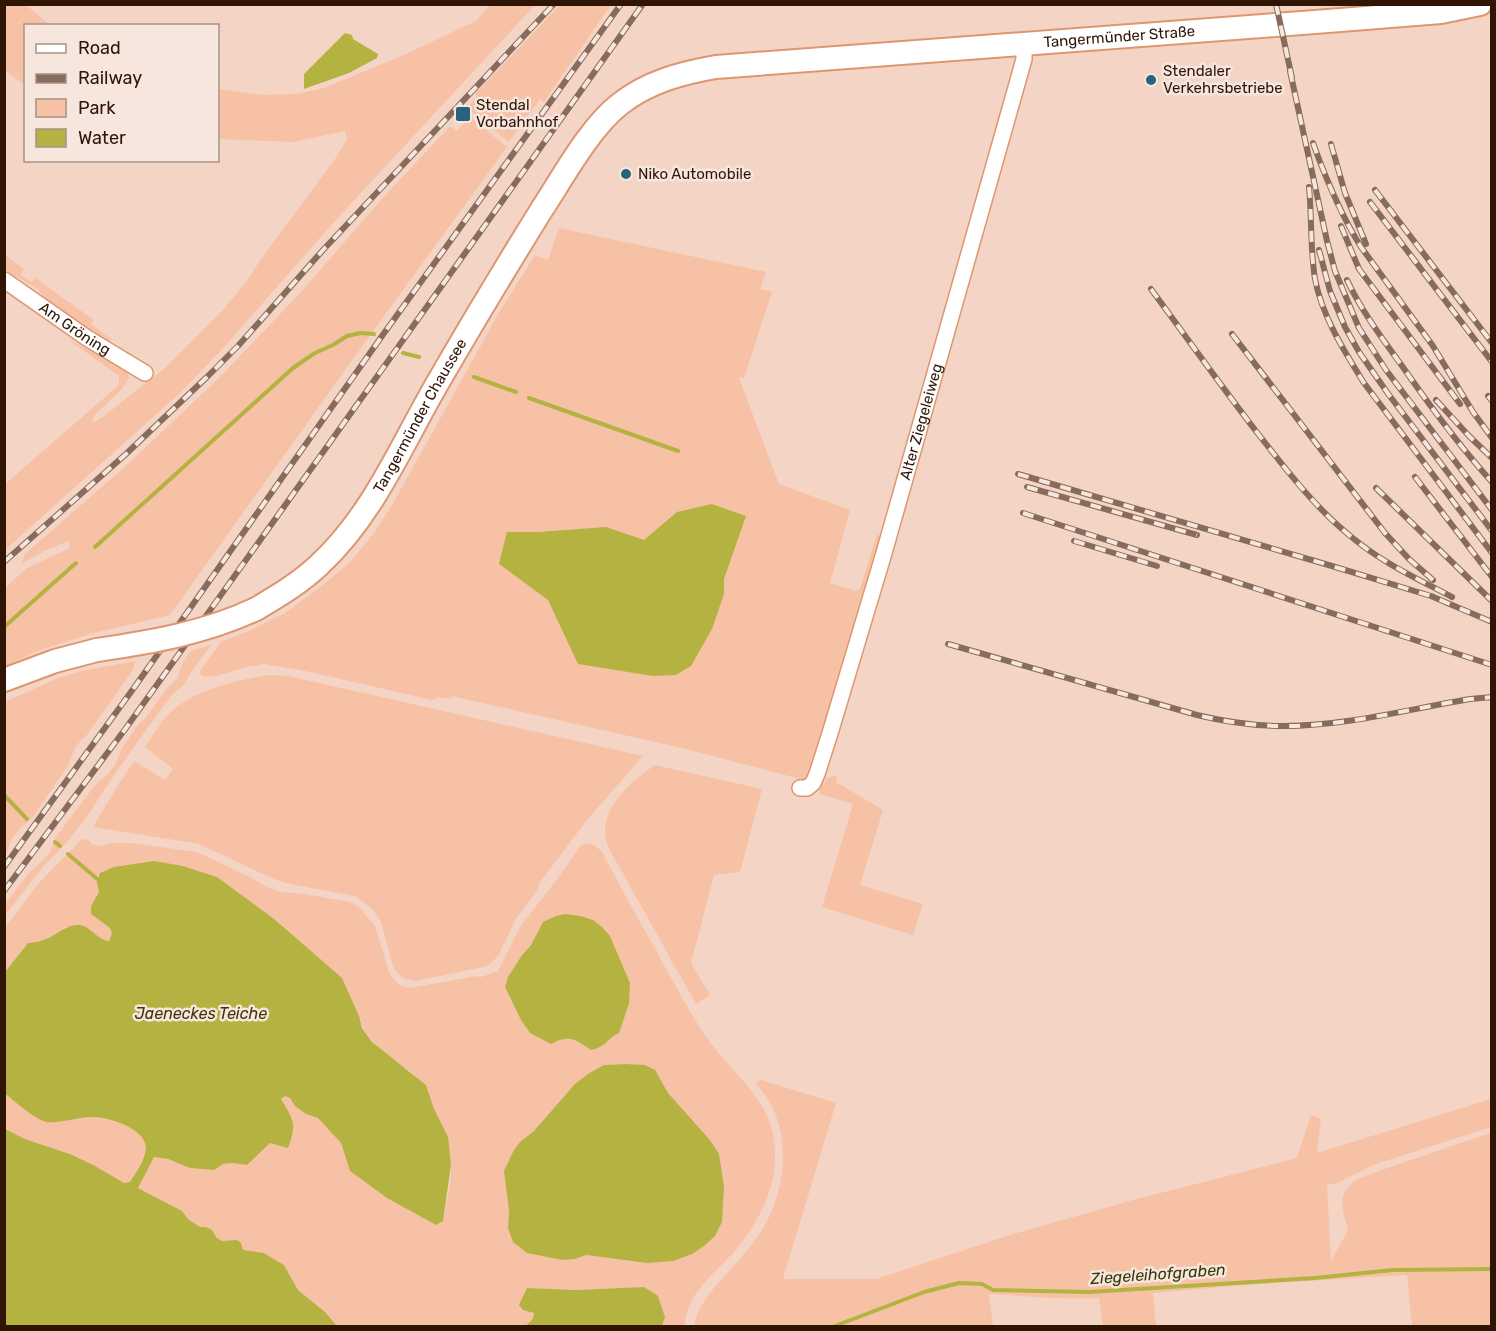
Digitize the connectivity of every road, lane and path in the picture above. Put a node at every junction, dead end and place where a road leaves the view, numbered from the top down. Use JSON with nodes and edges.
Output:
{"nodes":[{"id":1,"x":1480,"y":4,"type":"edge"},
{"id":2,"x":1024,"y":44,"type":"junction"},
{"id":3,"x":761,"y":64,"type":"joint"},
{"id":4,"x":4,"y":280,"type":"edge"},
{"id":5,"x":145,"y":374,"type":"dead end"},
{"id":6,"x":4,"y":680,"type":"edge"},
{"id":7,"x":800,"y":788,"type":"dead end"}],
"edges":[{"from":1,"to":2,"type":"main road","name":"Tangermünder Straße"},
{"from":2,"to":3,"type":"main road","name":"Tangermünder Straße"},
{"from":2,"to":7,"type":"street","name":"Alter Ziegeleiweg"},
{"from":3,"to":6,"type":"main road","name":"Tangermünder Chaussee","bridge":true},
{"from":4,"to":5,"type":"street","name":"Am Gröning"}]}
